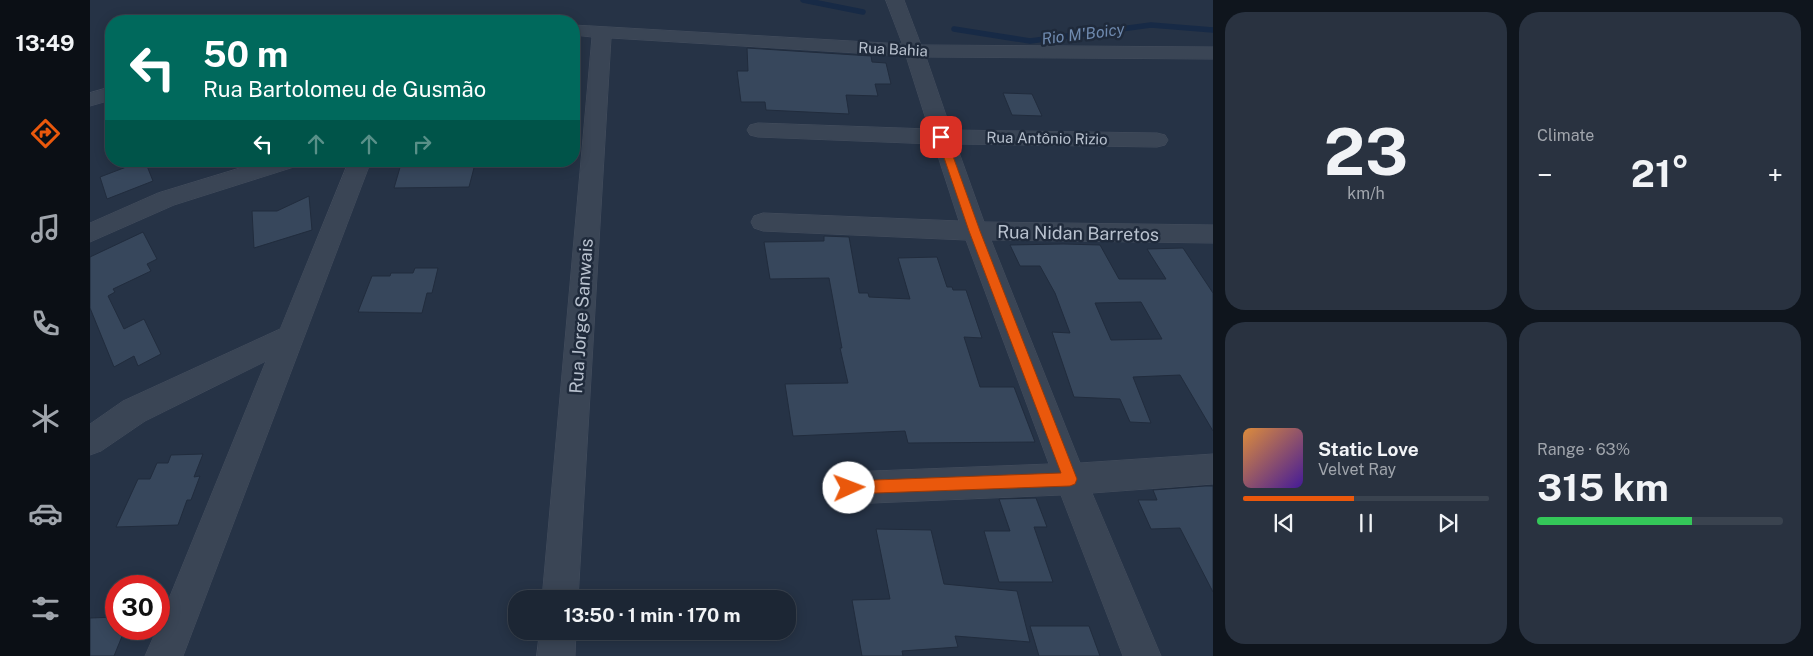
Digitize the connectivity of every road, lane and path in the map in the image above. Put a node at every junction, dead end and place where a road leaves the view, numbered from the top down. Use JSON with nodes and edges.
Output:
{"nodes":[{"id":1,"x":895,"y":0,"type":"edge"},
{"id":2,"x":580,"y":30,"type":"edge"},
{"id":3,"x":602,"y":32,"type":"junction"},
{"id":4,"x":915,"y":51,"type":"junction"},
{"id":5,"x":1213,"y":53,"type":"edge"},
{"id":6,"x":105,"y":95,"type":"edge"},
{"id":7,"x":90,"y":100,"type":"edge"},
{"id":8,"x":758,"y":130,"type":"dead end"},
{"id":9,"x":941,"y":137,"type":"junction"},
{"id":10,"x":1157,"y":140,"type":"dead end"},
{"id":11,"x":270,"y":167,"type":"edge"},
{"id":12,"x":358,"y":167,"type":"edge"},
{"id":13,"x":763,"y":222,"type":"dead end"},
{"id":14,"x":974,"y":231,"type":"junction"},
{"id":15,"x":90,"y":233,"type":"edge"},
{"id":16,"x":1213,"y":234,"type":"edge"},
{"id":17,"x":290,"y":337,"type":"junction"},
{"id":18,"x":90,"y":441,"type":"edge"},
{"id":19,"x":1213,"y":469,"type":"edge"},
{"id":20,"x":1070,"y":479,"type":"junction"},
{"id":21,"x":849,"y":488,"type":"dead end"},
{"id":22,"x":561,"y":590,"type":"edge"},
{"id":23,"x":557,"y":640,"type":"edge"},
{"id":24,"x":164,"y":656,"type":"edge"},
{"id":25,"x":556,"y":656,"type":"edge"},
{"id":26,"x":1142,"y":656,"type":"edge"}],
"edges":[{"from":1,"to":4,"type":"street"},
{"from":2,"to":3,"type":"street","name":"Rua Bahia"},
{"from":3,"to":4,"type":"street","name":"Rua Bahia"},
{"from":3,"to":22,"type":"street","name":"Rua Jorge Sanwais"},
{"from":4,"to":5,"type":"street","name":"Rua Bahia"},
{"from":4,"to":9,"type":"street"},
{"from":6,"to":7,"type":"street"},
{"from":8,"to":9,"type":"street","name":"Rua Antônio Rizio"},
{"from":9,"to":10,"type":"street","name":"Rua Antônio Rizio"},
{"from":9,"to":14,"type":"street"},
{"from":11,"to":15,"type":"street"},
{"from":12,"to":17,"type":"street"},
{"from":13,"to":14,"type":"street","name":"Rua Nidan Barretos"},
{"from":14,"to":16,"type":"street","name":"Rua Nidan Barretos"},
{"from":14,"to":20,"type":"street"},
{"from":17,"to":18,"type":"street"},
{"from":17,"to":24,"type":"street"},
{"from":19,"to":20,"type":"street"},
{"from":20,"to":21,"type":"street"},
{"from":20,"to":26,"type":"street"},
{"from":23,"to":25,"type":"street"}]}
